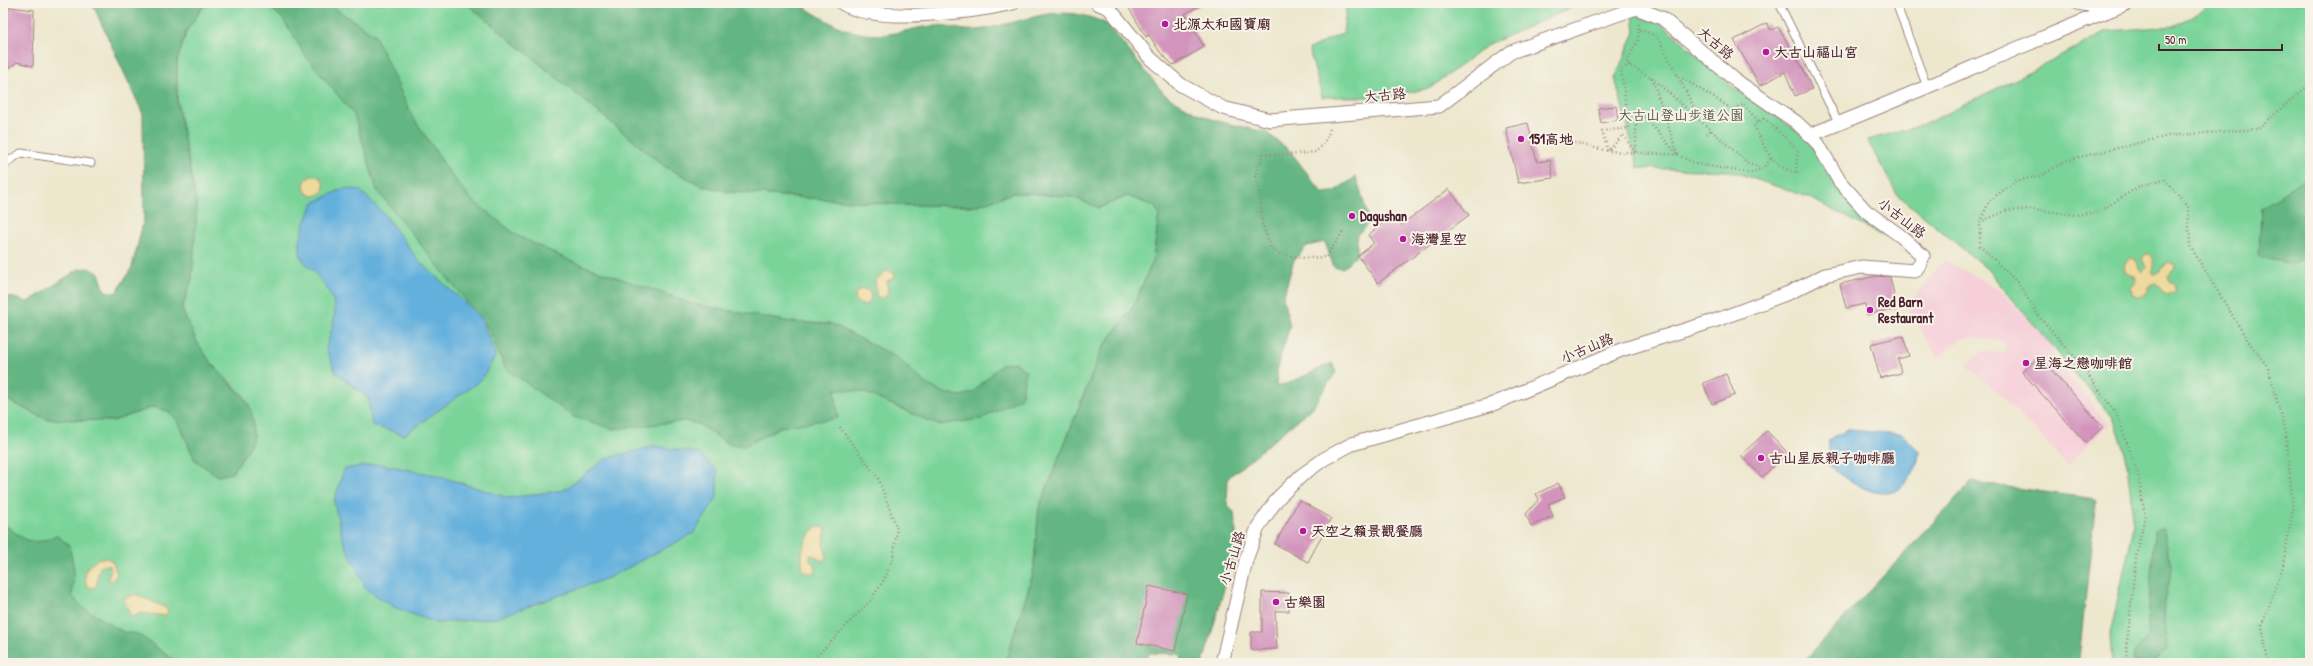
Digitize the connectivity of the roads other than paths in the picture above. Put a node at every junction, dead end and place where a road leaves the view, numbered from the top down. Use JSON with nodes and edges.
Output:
{"nodes":[{"id":1,"x":842,"y":3,"type":"edge"},
{"id":2,"x":1013,"y":3,"type":"edge"},
{"id":3,"x":1097,"y":3,"type":"edge"},
{"id":4,"x":1779,"y":3,"type":"edge"},
{"id":5,"x":1896,"y":3,"type":"edge"},
{"id":6,"x":2078,"y":3,"type":"edge"},
{"id":7,"x":2128,"y":3,"type":"edge"},
{"id":8,"x":2112,"y":9,"type":"junction"},
{"id":9,"x":1927,"y":87,"type":"junction"},
{"id":10,"x":1839,"y":124,"type":"junction"},
{"id":11,"x":1810,"y":135,"type":"junction"},
{"id":12,"x":91,"y":163,"type":"dead end"},
{"id":13,"x":3,"y":165,"type":"edge"},
{"id":14,"x":1222,"y":663,"type":"edge"}],
"edges":[{"from":1,"to":2,"type":"street"},
{"from":3,"to":11,"type":"street","name":"大古路"},
{"from":4,"to":10,"type":"lane"},
{"from":5,"to":9,"type":"lane"},
{"from":6,"to":8,"type":"street"},
{"from":7,"to":8,"type":"street"},
{"from":8,"to":9,"type":"street"},
{"from":9,"to":10,"type":"street"},
{"from":10,"to":11,"type":"street"},
{"from":11,"to":14,"type":"street","name":"小古山路"},
{"from":12,"to":13,"type":"lane"}]}
